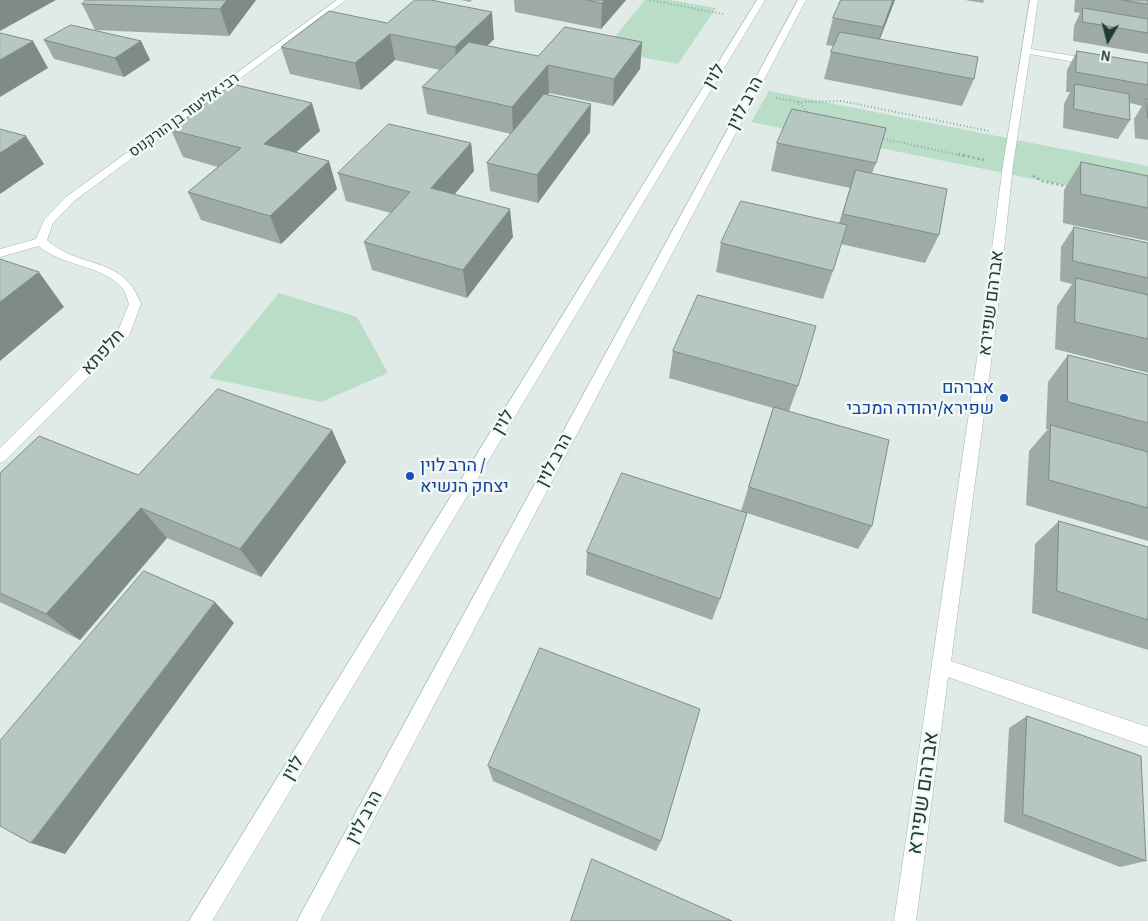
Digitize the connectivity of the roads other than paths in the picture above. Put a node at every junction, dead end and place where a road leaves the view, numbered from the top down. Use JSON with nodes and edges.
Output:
{"nodes":[{"id":1,"x":342,"y":0,"type":"edge"},
{"id":2,"x":760,"y":0,"type":"edge"},
{"id":3,"x":802,"y":0,"type":"edge"},
{"id":4,"x":1034,"y":0,"type":"edge"},
{"id":5,"x":1027,"y":51,"type":"junction"},
{"id":6,"x":1101,"y":64,"type":"edge"},
{"id":7,"x":41,"y":241,"type":"junction"},
{"id":8,"x":0,"y":253,"type":"edge"},
{"id":9,"x":0,"y":456,"type":"edge"},
{"id":10,"x":941,"y":666,"type":"junction"},
{"id":11,"x":1148,"y":736,"type":"edge"},
{"id":12,"x":200,"y":921,"type":"edge"},
{"id":13,"x":308,"y":921,"type":"edge"},
{"id":14,"x":906,"y":921,"type":"edge"}],
"edges":[{"from":1,"to":7,"type":"street","name":"רבי אליעזר בן הורקנוס"},
{"from":2,"to":12,"type":"street","name":"לוין"},
{"from":3,"to":13,"type":"street","name":"הרב לוין"},
{"from":4,"to":5,"type":"street","name":"אברהם שפירא"},
{"from":5,"to":6,"type":"street"},
{"from":5,"to":10,"type":"street","name":"אברהם שפירא"},
{"from":7,"to":8,"type":"street"},
{"from":7,"to":9,"type":"street","name":"חלפתא"},
{"from":10,"to":11,"type":"street"},
{"from":10,"to":14,"type":"street","name":"אברהם שפירא"}]}
